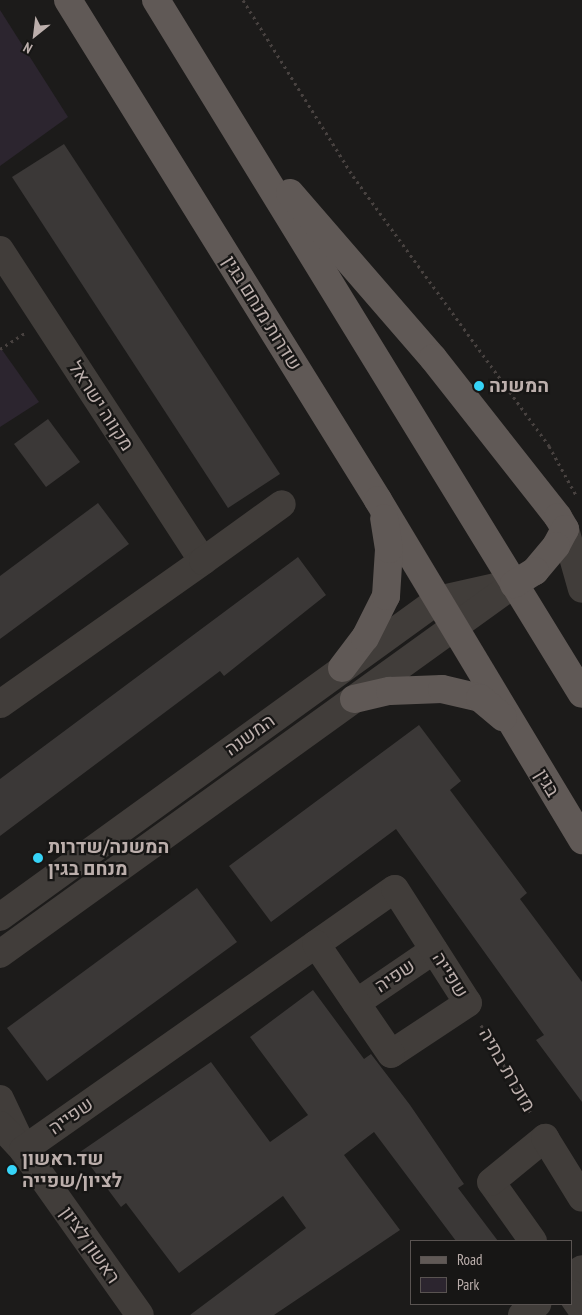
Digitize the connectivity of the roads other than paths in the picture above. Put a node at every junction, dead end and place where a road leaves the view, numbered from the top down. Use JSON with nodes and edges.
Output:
{"nodes":[{"id":1,"x":68,"y":0,"type":"edge"},
{"id":2,"x":156,"y":0,"type":"edge"},
{"id":3,"x":243,"y":140,"type":"junction"},
{"id":4,"x":0,"y":250,"type":"edge"},
{"id":5,"x":378,"y":500,"type":"junction"},
{"id":6,"x":282,"y":504,"type":"dead end"},
{"id":7,"x":565,"y":529,"type":"junction"},
{"id":8,"x":204,"y":560,"type":"junction"},
{"id":9,"x":514,"y":584,"type":"junction"},
{"id":10,"x":582,"y":589,"type":"edge"},
{"id":11,"x":438,"y":600,"type":"junction"},
{"id":12,"x":453,"y":627,"type":"junction"},
{"id":13,"x":342,"y":668,"type":"junction"},
{"id":14,"x":582,"y":694,"type":"edge"},
{"id":15,"x":354,"y":699,"type":"junction"},
{"id":16,"x":0,"y":704,"type":"edge"},
{"id":17,"x":512,"y":725,"type":"junction"},
{"id":18,"x":582,"y":840,"type":"edge"},
{"id":19,"x":0,"y":917,"type":"edge"},
{"id":20,"x":316,"y":944,"type":"junction"},
{"id":21,"x":434,"y":950,"type":"junction"},
{"id":22,"x":0,"y":954,"type":"edge"},
{"id":23,"x":356,"y":1003,"type":"junction"},
{"id":24,"x":0,"y":1099,"type":"edge"},
{"id":25,"x":0,"y":1125,"type":"edge"},
{"id":26,"x":23,"y":1150,"type":"junction"},
{"id":27,"x":582,"y":1198,"type":"edge"},
{"id":28,"x":532,"y":1240,"type":"edge"},
{"id":29,"x":582,"y":1269,"type":"edge"},
{"id":30,"x":572,"y":1277,"type":"edge"},
{"id":31,"x":572,"y":1295,"type":"edge"},
{"id":32,"x":535,"y":1305,"type":"edge"},
{"id":33,"x":582,"y":1310,"type":"edge"},
{"id":34,"x":140,"y":1315,"type":"edge"},
{"id":35,"x":522,"y":1315,"type":"edge"}],
"edges":[{"from":1,"to":5,"type":"main road","name":"שדרות מנחם בגין"},
{"from":2,"to":3,"type":"main road"},
{"from":3,"to":7,"type":"main road"},
{"from":3,"to":9,"type":"main road"},
{"from":4,"to":8,"type":"street","name":"מקווה ישראל"},
{"from":5,"to":11,"type":"main road","name":"שדרות מנחם בגין"},
{"from":5,"to":13,"type":"main road"},
{"from":6,"to":8,"type":"street"},
{"from":7,"to":9,"type":"main road"},
{"from":7,"to":10,"type":"street"},
{"from":8,"to":16,"type":"street"},
{"from":9,"to":11,"type":"street","name":"המשנה"},
{"from":9,"to":12,"type":"street"},
{"from":9,"to":14,"type":"main road"},
{"from":11,"to":12,"type":"main road","name":"שדרות מנחם בגין"},
{"from":11,"to":13,"type":"street","name":"המשנה"},
{"from":12,"to":15,"type":"street","name":"המשנה"},
{"from":12,"to":17,"type":"main road","name":"שדרות מנחם בגין"},
{"from":13,"to":19,"type":"street","name":"המשנה"},
{"from":15,"to":17,"type":"main road"},
{"from":15,"to":22,"type":"street","name":"המשנה"},
{"from":17,"to":18,"type":"main road","name":"בגין"},
{"from":20,"to":21,"type":"street","name":"שפייה"},
{"from":20,"to":23,"type":"street","name":"שפייה"},
{"from":20,"to":26,"type":"street","name":"שפייה"},
{"from":21,"to":23,"type":"street","name":"שפיה"},
{"from":21,"to":23,"type":"street","name":"שפייה"},
{"from":24,"to":26,"type":"street","name":"ראשון לציון"},
{"from":25,"to":26,"type":"street","name":"ראשון לציון"},
{"from":26,"to":34,"type":"street","name":"ראשון לציון"},
{"from":27,"to":28,"type":"street"},
{"from":29,"to":30,"type":"street"},
{"from":31,"to":33,"type":"street"},
{"from":32,"to":35,"type":"street"}]}
